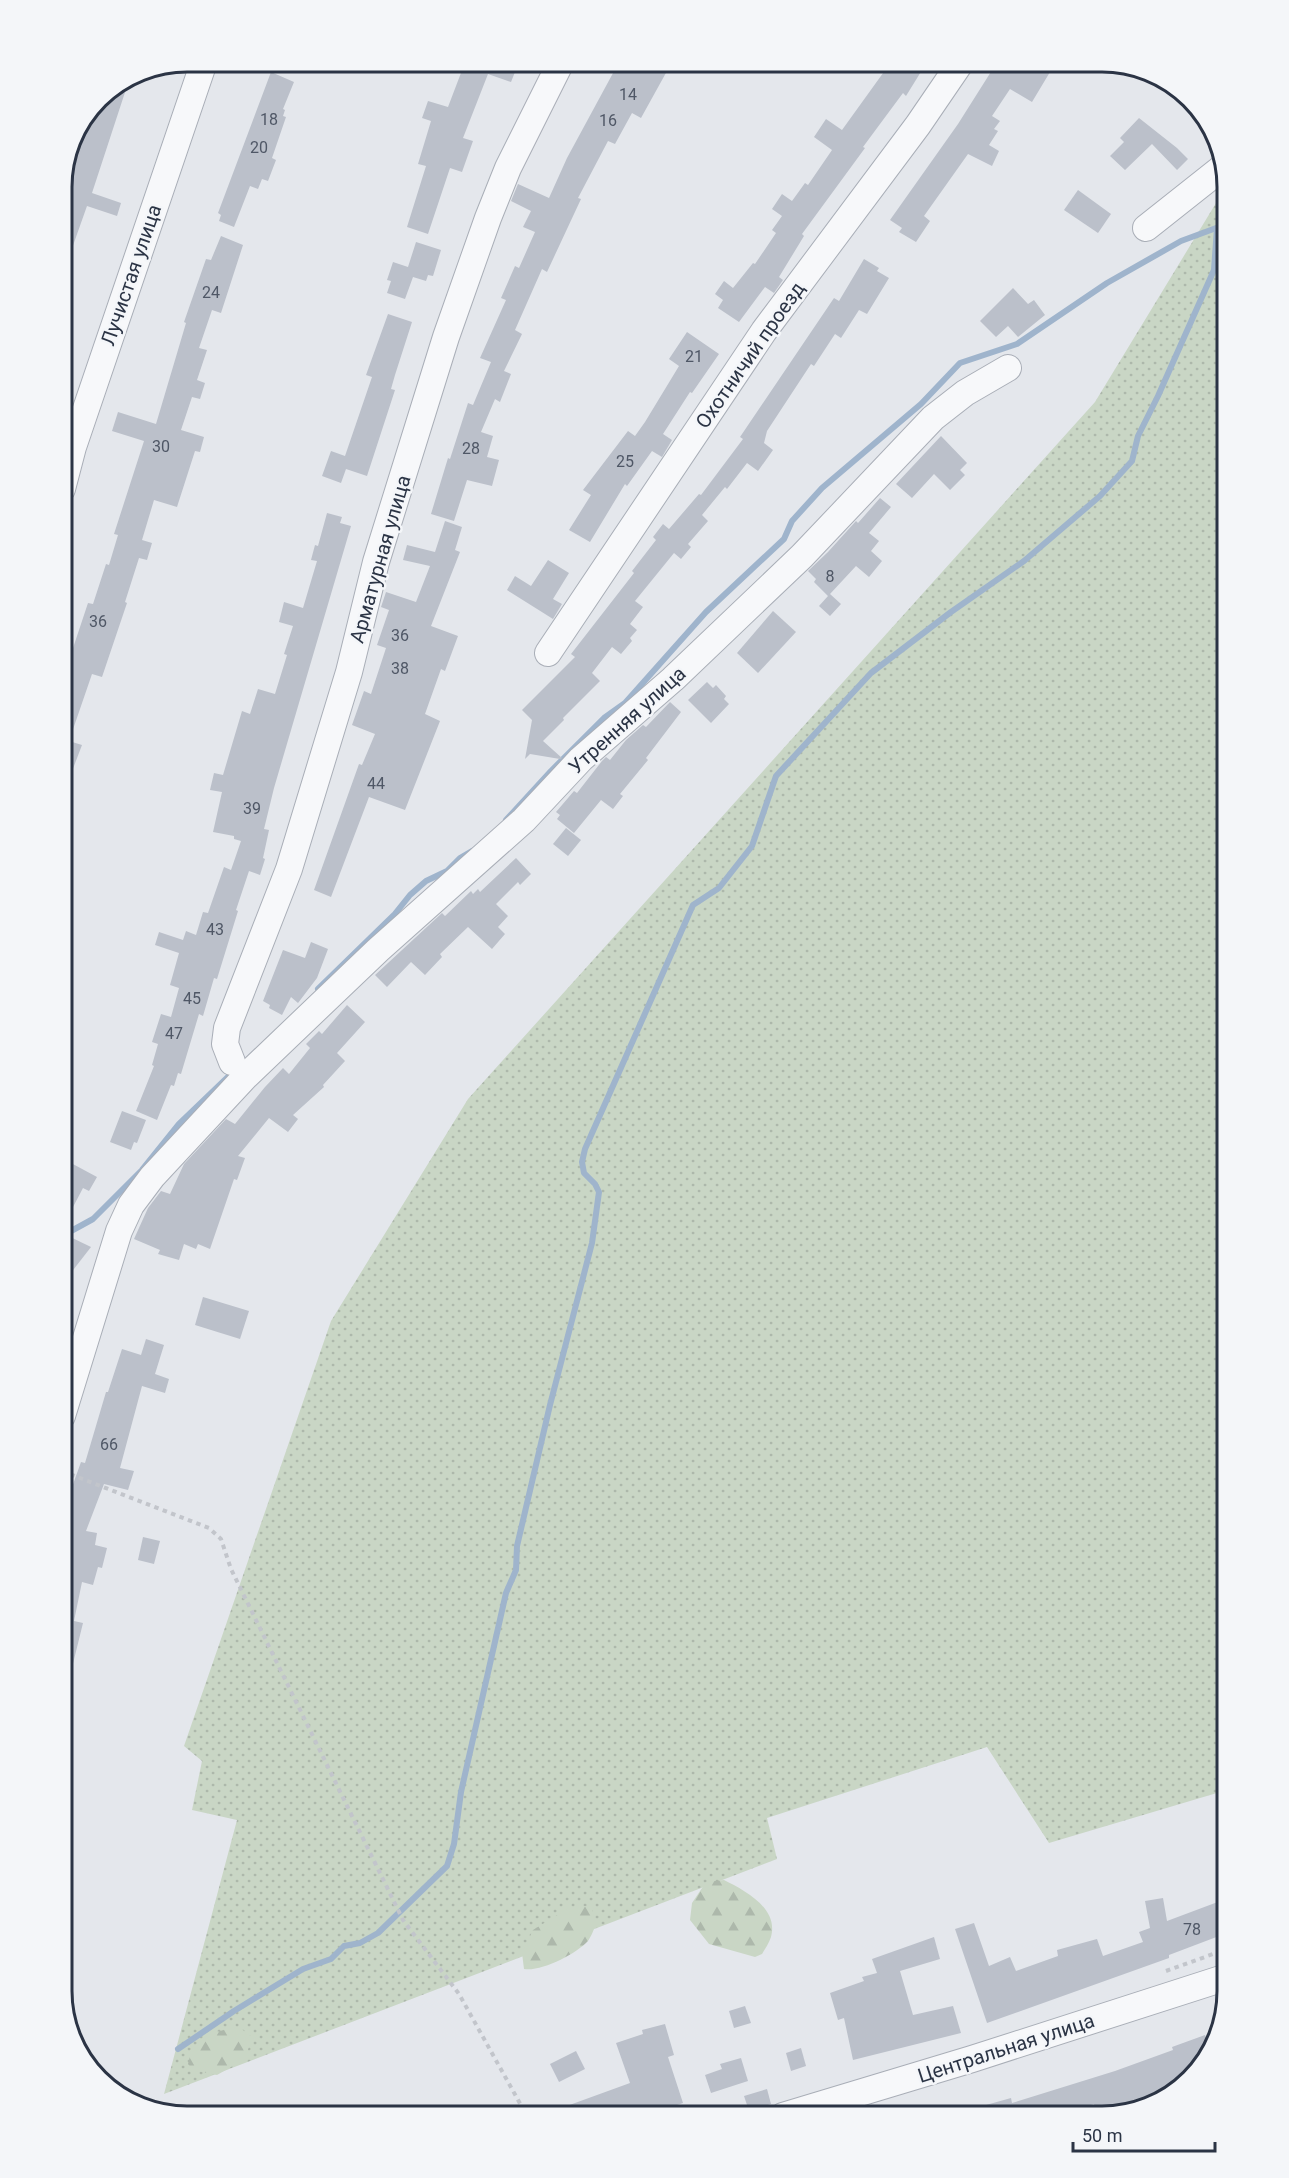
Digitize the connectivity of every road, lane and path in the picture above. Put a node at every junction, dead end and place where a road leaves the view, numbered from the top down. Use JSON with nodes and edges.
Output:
{"nodes":[{"id":1,"x":201,"y":72,"type":"edge"},
{"id":2,"x":556,"y":72,"type":"edge"},
{"id":3,"x":954,"y":72,"type":"edge"},
{"id":4,"x":1216,"y":173,"type":"edge"},
{"id":5,"x":1146,"y":228,"type":"dead end"},
{"id":6,"x":1008,"y":368,"type":"dead end"},
{"id":7,"x":72,"y":451,"type":"edge"},
{"id":8,"x":548,"y":653,"type":"dead end"},
{"id":9,"x":240,"y":1070,"type":"junction"},
{"id":10,"x":72,"y":1384,"type":"edge"},
{"id":11,"x":72,"y":1475,"type":"edge"},
{"id":12,"x":1217,"y":1980,"type":"edge"},
{"id":13,"x":521,"y":2106,"type":"edge"},
{"id":14,"x":816,"y":2106,"type":"edge"}],
"edges":[{"from":1,"to":7,"type":"street","name":"Лучистая улица"},
{"from":2,"to":9,"type":"street","name":"Арматурная улица"},
{"from":3,"to":8,"type":"street","name":"Охотничий проезд"},
{"from":4,"to":5,"type":"street"},
{"from":6,"to":9,"type":"street","name":"Утренняя улица"},
{"from":9,"to":10,"type":"street"},
{"from":11,"to":13,"type":"path"},
{"from":12,"to":14,"type":"street","name":"Центральная улица"}]}
